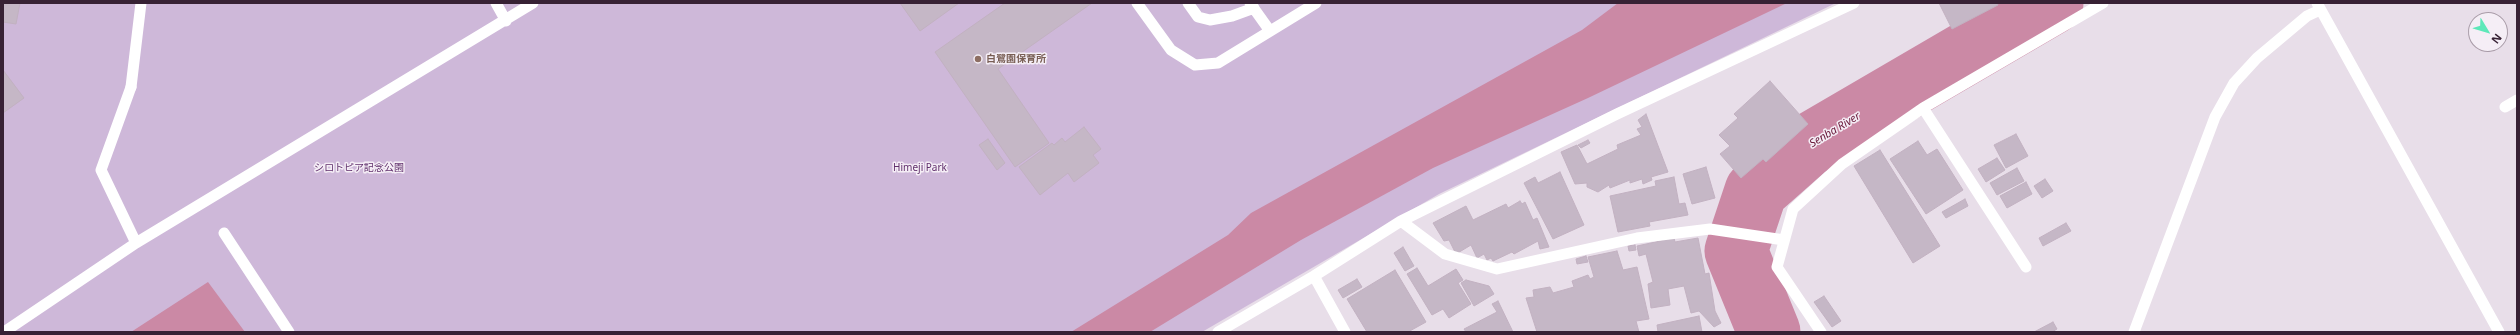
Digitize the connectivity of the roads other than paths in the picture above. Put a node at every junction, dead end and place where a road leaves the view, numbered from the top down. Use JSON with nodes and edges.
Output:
{"nodes":[{"id":1,"x":141,"y":3,"type":"edge"},
{"id":2,"x":496,"y":3,"type":"edge"},
{"id":3,"x":533,"y":3,"type":"edge"},
{"id":4,"x":1137,"y":3,"type":"edge"},
{"id":5,"x":1188,"y":3,"type":"edge"},
{"id":6,"x":1316,"y":3,"type":"edge"},
{"id":7,"x":1854,"y":3,"type":"edge"},
{"id":8,"x":2103,"y":3,"type":"edge"},
{"id":9,"x":1252,"y":6,"type":"edge"},
{"id":10,"x":2318,"y":7,"type":"edge"},
{"id":11,"x":506,"y":21,"type":"junction"},
{"id":12,"x":1270,"y":32,"type":"junction"},
{"id":13,"x":2517,"y":100,"type":"edge"},
{"id":14,"x":2504,"y":107,"type":"dead end"},
{"id":15,"x":1923,"y":108,"type":"junction"},
{"id":16,"x":1401,"y":221,"type":"junction"},
{"id":17,"x":224,"y":233,"type":"dead end"},
{"id":18,"x":1784,"y":240,"type":"junction"},
{"id":19,"x":136,"y":243,"type":"junction"},
{"id":20,"x":2026,"y":267,"type":"dead end"},
{"id":21,"x":1314,"y":276,"type":"junction"},
{"id":22,"x":4,"y":332,"type":"edge"},
{"id":23,"x":289,"y":332,"type":"edge"},
{"id":24,"x":1218,"y":332,"type":"edge"},
{"id":25,"x":1345,"y":332,"type":"edge"},
{"id":26,"x":1821,"y":332,"type":"edge"},
{"id":27,"x":2134,"y":332,"type":"edge"},
{"id":28,"x":2499,"y":332,"type":"edge"}],
"edges":[{"from":1,"to":19,"type":"street"},
{"from":2,"to":11,"type":"street"},
{"from":3,"to":11,"type":"street"},
{"from":4,"to":12,"type":"street"},
{"from":5,"to":9,"type":"street"},
{"from":6,"to":12,"type":"street"},
{"from":7,"to":16,"type":"street"},
{"from":8,"to":15,"type":"street"},
{"from":9,"to":12,"type":"street"},
{"from":10,"to":27,"type":"street"},
{"from":10,"to":28,"type":"street"},
{"from":11,"to":19,"type":"street"},
{"from":13,"to":14,"type":"street"},
{"from":15,"to":18,"type":"street"},
{"from":15,"to":20,"type":"street"},
{"from":16,"to":18,"type":"street"},
{"from":16,"to":21,"type":"street"},
{"from":17,"to":23,"type":"street"},
{"from":18,"to":26,"type":"street"},
{"from":19,"to":22,"type":"street"},
{"from":21,"to":24,"type":"street"},
{"from":21,"to":25,"type":"street"}]}
